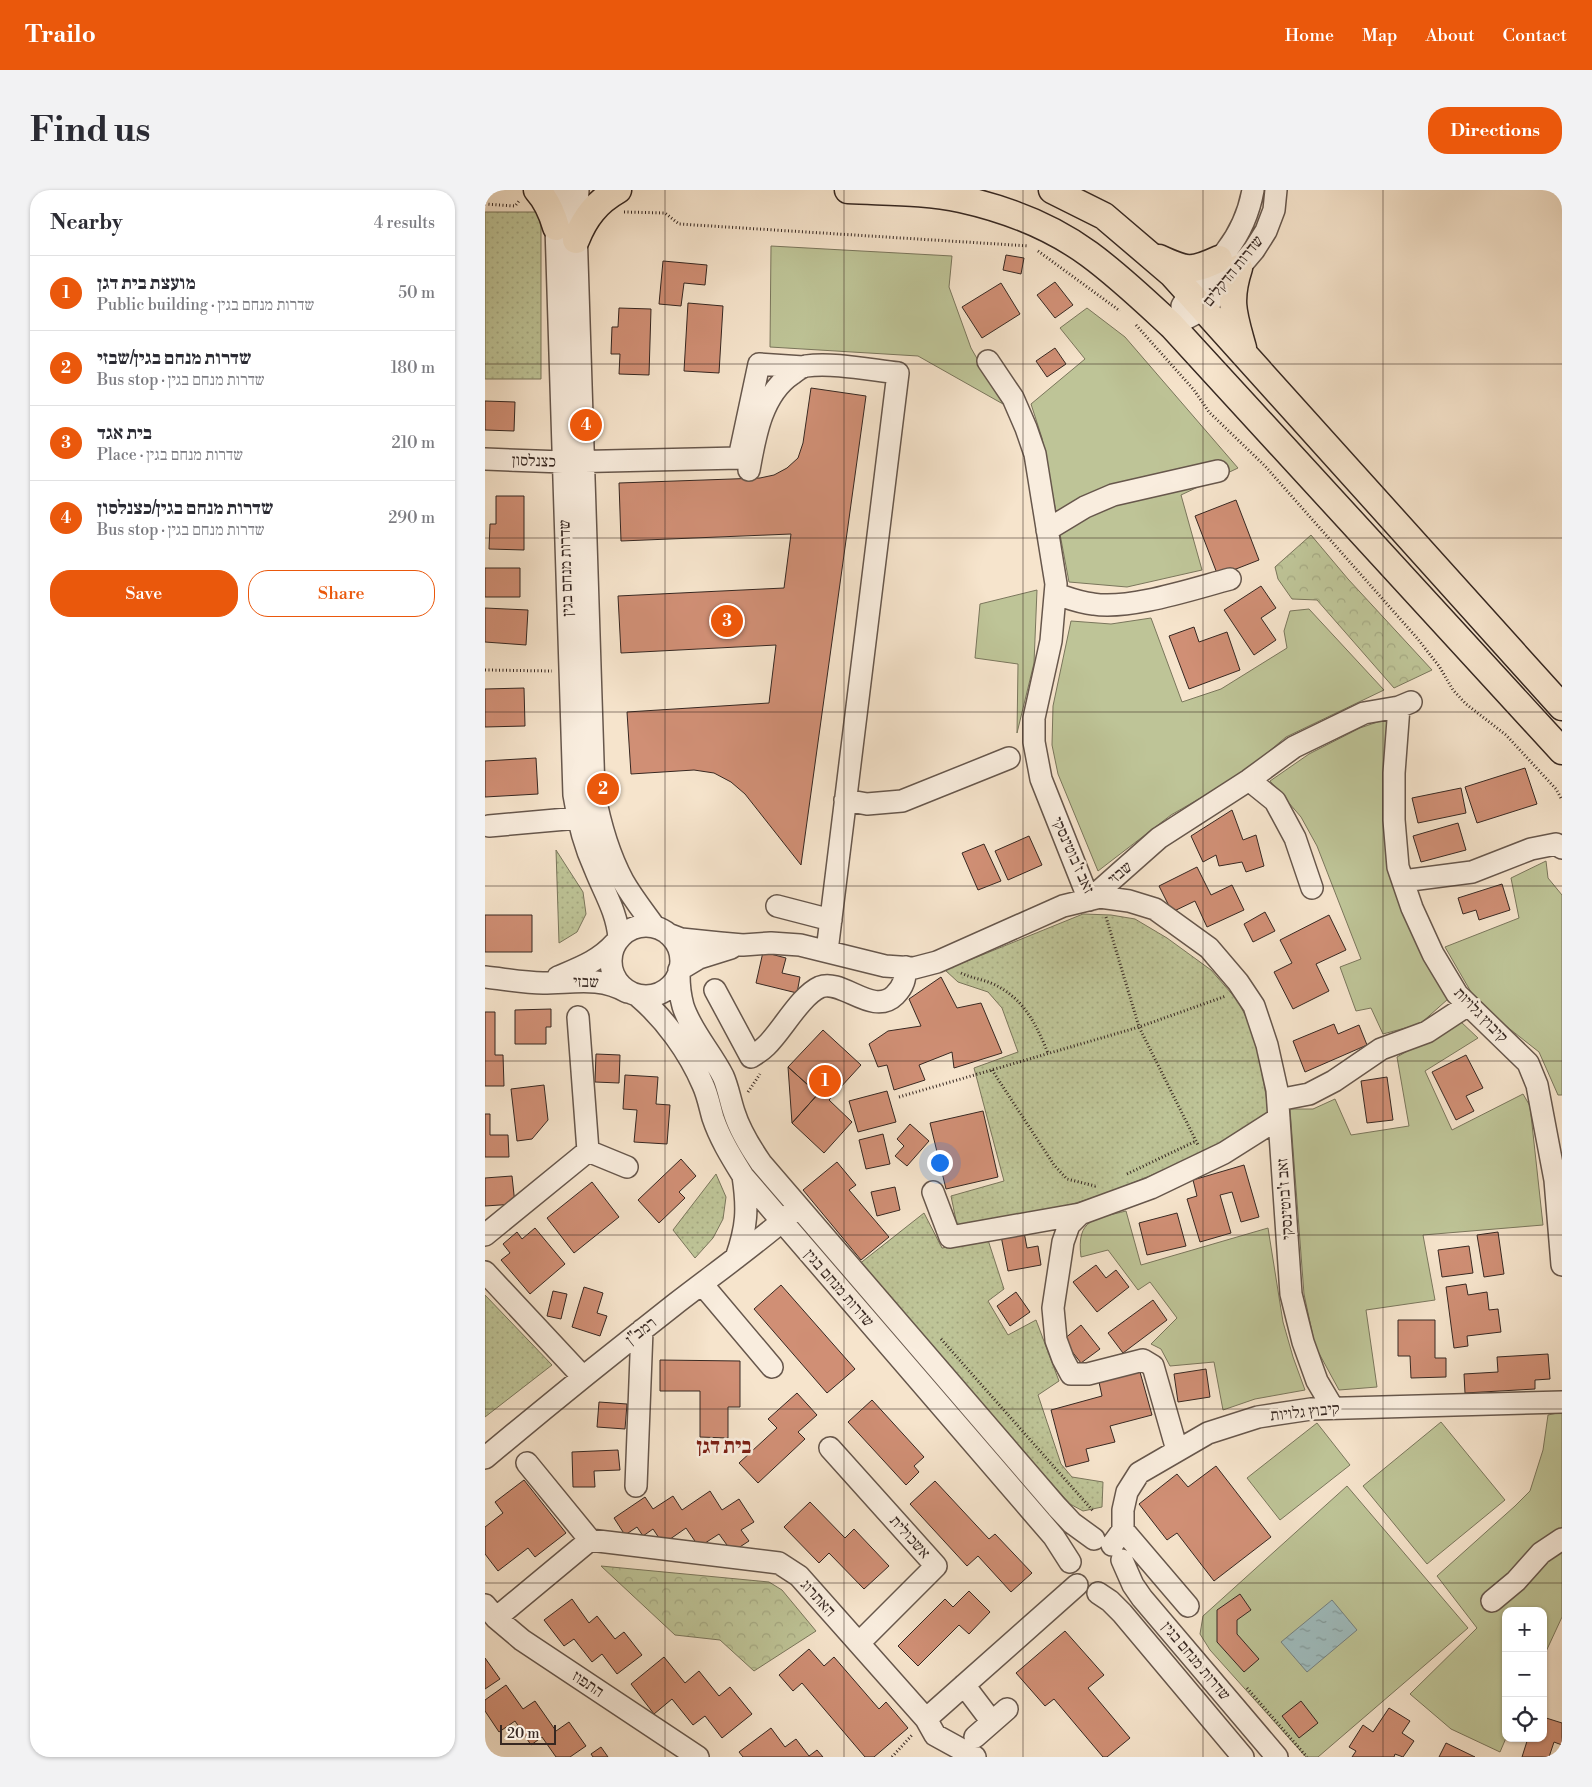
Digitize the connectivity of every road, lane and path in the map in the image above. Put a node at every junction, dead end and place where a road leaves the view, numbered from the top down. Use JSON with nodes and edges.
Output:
{"nodes":[{"id":1,"x":558,"y":190,"type":"edge"},
{"id":2,"x":578,"y":190,"type":"edge"},
{"id":3,"x":848,"y":190,"type":"edge"},
{"id":4,"x":1052,"y":190,"type":"edge"},
{"id":5,"x":1253,"y":190,"type":"edge"},
{"id":6,"x":1276,"y":190,"type":"edge"},
{"id":7,"x":531,"y":193,"type":"edge"},
{"id":8,"x":610,"y":195,"type":"edge"},
{"id":9,"x":485,"y":204,"type":"edge"},
{"id":10,"x":566,"y":234,"type":"junction"},
{"id":11,"x":1148,"y":252,"type":"junction"},
{"id":12,"x":1229,"y":263,"type":"junction"},
{"id":13,"x":1196,"y":301,"type":"junction"},
{"id":14,"x":1121,"y":312,"type":"dead end"},
{"id":15,"x":1135,"y":325,"type":"dead end"},
{"id":16,"x":1172,"y":326,"type":"junction"},
{"id":17,"x":1245,"y":356,"type":"junction"},
{"id":18,"x":988,"y":361,"type":"dead end"},
{"id":19,"x":803,"y":366,"type":"junction"},
{"id":20,"x":485,"y":458,"type":"edge"},
{"id":21,"x":573,"y":461,"type":"junction"},
{"id":22,"x":749,"y":470,"type":"dead end"},
{"id":23,"x":1218,"y":471,"type":"dead end"},
{"id":24,"x":1047,"y":530,"type":"junction"},
{"id":25,"x":1229,"y":579,"type":"dead end"},
{"id":26,"x":1056,"y":594,"type":"junction"},
{"id":27,"x":485,"y":670,"type":"edge"},
{"id":28,"x":569,"y":671,"type":"junction"},
{"id":29,"x":1405,"y":704,"type":"joint"},
{"id":30,"x":1562,"y":707,"type":"edge"},
{"id":31,"x":1562,"y":751,"type":"edge"},
{"id":32,"x":1009,"y":758,"type":"dead end"},
{"id":33,"x":1249,"y":780,"type":"junction"},
{"id":34,"x":845,"y":800,"type":"junction"},
{"id":35,"x":1562,"y":800,"type":"edge"},
{"id":36,"x":578,"y":818,"type":"junction"},
{"id":37,"x":489,"y":826,"type":"dead end"},
{"id":38,"x":1562,"y":848,"type":"edge"},
{"id":39,"x":1403,"y":881,"type":"junction"},
{"id":40,"x":1312,"y":888,"type":"dead end"},
{"id":41,"x":1095,"y":898,"type":"junction"},
{"id":42,"x":777,"y":906,"type":"dead end"},
{"id":43,"x":831,"y":920,"type":"junction"},
{"id":44,"x":661,"y":930,"type":"junction"},
{"id":45,"x":617,"y":940,"type":"junction"},
{"id":46,"x":743,"y":945,"type":"junction"},
{"id":47,"x":827,"y":950,"type":"junction"},
{"id":48,"x":951,"y":956,"type":"junction"},
{"id":49,"x":906,"y":967,"type":"junction"},
{"id":50,"x":679,"y":973,"type":"junction"},
{"id":51,"x":485,"y":977,"type":"edge"},
{"id":52,"x":544,"y":983,"type":"junction"},
{"id":53,"x":1244,"y":989,"type":"junction"},
{"id":54,"x":715,"y":990,"type":"dead end"},
{"id":55,"x":632,"y":994,"type":"junction"},
{"id":56,"x":1468,"y":1004,"type":"junction"},
{"id":57,"x":578,"y":1017,"type":"dead end"},
{"id":58,"x":1139,"y":1027,"type":"junction"},
{"id":59,"x":1047,"y":1053,"type":"junction"},
{"id":60,"x":992,"y":1070,"type":"junction"},
{"id":61,"x":899,"y":1097,"type":"dead end"},
{"id":62,"x":1279,"y":1109,"type":"junction"},
{"id":63,"x":1196,"y":1141,"type":"junction"},
{"id":64,"x":588,"y":1151,"type":"junction"},
{"id":65,"x":1206,"y":1162,"type":"junction"},
{"id":66,"x":627,"y":1167,"type":"dead end"},
{"id":67,"x":743,"y":1176,"type":"junction"},
{"id":68,"x":1120,"y":1176,"type":"dead end"},
{"id":69,"x":1103,"y":1183,"type":"dead end"},
{"id":70,"x":933,"y":1192,"type":"dead end"},
{"id":71,"x":798,"y":1207,"type":"junction"},
{"id":72,"x":1080,"y":1214,"type":"junction"},
{"id":73,"x":782,"y":1221,"type":"junction"},
{"id":74,"x":485,"y":1235,"type":"edge"},
{"id":75,"x":736,"y":1258,"type":"junction"},
{"id":76,"x":1562,"y":1265,"type":"edge"},
{"id":77,"x":485,"y":1272,"type":"edge"},
{"id":78,"x":702,"y":1284,"type":"junction"},
{"id":79,"x":642,"y":1330,"type":"junction"},
{"id":80,"x":939,"y":1336,"type":"dead end"},
{"id":81,"x":772,"y":1367,"type":"dead end"},
{"id":82,"x":583,"y":1377,"type":"junction"},
{"id":83,"x":1562,"y":1402,"type":"edge"},
{"id":84,"x":1333,"y":1408,"type":"junction"},
{"id":85,"x":830,"y":1448,"type":"dead end"},
{"id":86,"x":1177,"y":1450,"type":"junction"},
{"id":87,"x":485,"y":1458,"type":"edge"},
{"id":88,"x":527,"y":1463,"type":"dead end"},
{"id":89,"x":636,"y":1486,"type":"dead end"},
{"id":90,"x":1562,"y":1539,"type":"edge"},
{"id":91,"x":591,"y":1540,"type":"junction"},
{"id":92,"x":1113,"y":1542,"type":"junction"},
{"id":93,"x":1069,"y":1562,"type":"junction"},
{"id":94,"x":1077,"y":1585,"type":"junction"},
{"id":95,"x":1098,"y":1593,"type":"junction"},
{"id":96,"x":1492,"y":1601,"type":"dead end"},
{"id":97,"x":1188,"y":1606,"type":"dead end"},
{"id":98,"x":491,"y":1611,"type":"edge"},
{"id":99,"x":859,"y":1643,"type":"junction"},
{"id":100,"x":1244,"y":1684,"type":"dead end"},
{"id":101,"x":965,"y":1685,"type":"junction"},
{"id":102,"x":926,"y":1719,"type":"junction"},
{"id":103,"x":975,"y":1747,"type":"edge"},
{"id":104,"x":698,"y":1757,"type":"edge"},
{"id":105,"x":892,"y":1757,"type":"edge"},
{"id":106,"x":1243,"y":1757,"type":"edge"},
{"id":107,"x":1277,"y":1757,"type":"edge"},
{"id":108,"x":1307,"y":1757,"type":"edge"}],
"edges":[{"from":1,"to":10,"type":"street","name":"שדרות מנחם בגין"},
{"from":2,"to":10,"type":"street","name":"שדרות מנחם בגין"},
{"from":3,"to":16,"type":"main road"},
{"from":4,"to":11,"type":"main road"},
{"from":5,"to":12,"type":"street","name":"שדרות הדקלים"},
{"from":6,"to":12,"type":"street","name":"שדרות הדקלים"},
{"from":7,"to":9,"type":"path"},
{"from":7,"to":10,"type":"main road"},
{"from":8,"to":10,"type":"main road"},
{"from":8,"to":14,"type":"path"},
{"from":10,"to":21,"type":"street","name":"שדרות מנחם בגין"},
{"from":11,"to":12,"type":"main road"},
{"from":11,"to":13,"type":"main road"},
{"from":12,"to":13,"type":"street","name":"שדרות הדקלים"},
{"from":12,"to":17,"type":"main road"},
{"from":13,"to":16,"type":"street","name":"שדרות הדקלים"},
{"from":13,"to":17,"type":"main road"},
{"from":15,"to":35,"type":"path"},
{"from":16,"to":31,"type":"main road"},
{"from":17,"to":30,"type":"main road"},
{"from":18,"to":24,"type":"street","name":"זאב ז'בוטינסקי"},
{"from":19,"to":21,"type":"street","name":"כצנלסון"},
{"from":19,"to":22,"type":"street"},
{"from":19,"to":34,"type":"street"},
{"from":20,"to":21,"type":"street","name":"כצנלסון"},
{"from":21,"to":28,"type":"street","name":"שדרות מנחם בגין"},
{"from":21,"to":44,"type":"street","name":"שדרות מנחם בגין"},
{"from":23,"to":24,"type":"street"},
{"from":24,"to":26,"type":"street","name":"זאב ז'בוטינסקי"},
{"from":25,"to":26,"type":"street"},
{"from":26,"to":41,"type":"street","name":"זאב ז'בוטינסקי"},
{"from":27,"to":28,"type":"path"},
{"from":28,"to":36,"type":"street","name":"שדרות מנחם בגין"},
{"from":29,"to":33,"type":"street","name":"שבזי"},
{"from":29,"to":39,"type":"street","name":"קיבוץ גלויות"},
{"from":32,"to":34,"type":"street"},
{"from":33,"to":40,"type":"street"},
{"from":33,"to":41,"type":"street","name":"שבזי"},
{"from":34,"to":43,"type":"street"},
{"from":36,"to":37,"type":"street"},
{"from":36,"to":45,"type":"street","name":"שדרות מנחם בגין"},
{"from":38,"to":39,"type":"street"},
{"from":39,"to":56,"type":"street","name":"קיבוץ גלויות"},
{"from":41,"to":48,"type":"street","name":"שבזי"},
{"from":41,"to":53,"type":"street","name":"זאב ז'בוטינסקי"},
{"from":41,"to":58,"type":"path"},
{"from":42,"to":43,"type":"street"},
{"from":43,"to":47,"type":"street"},
{"from":44,"to":45,"type":"street"},
{"from":44,"to":46,"type":"street","name":"שבזי"},
{"from":44,"to":50,"type":"street"},
{"from":45,"to":52,"type":"street","name":"שבזי"},
{"from":45,"to":55,"type":"street"},
{"from":46,"to":47,"type":"street","name":"שבזי"},
{"from":46,"to":50,"type":"street","name":"שבזי"},
{"from":47,"to":49,"type":"street","name":"שבזי"},
{"from":48,"to":49,"type":"street","name":"שבזי"},
{"from":48,"to":59,"type":"path"},
{"from":49,"to":54,"type":"street"},
{"from":50,"to":55,"type":"street"},
{"from":50,"to":71,"type":"street","name":"שדרות מנחם בגין"},
{"from":51,"to":52,"type":"street","name":"שבזי"},
{"from":52,"to":55,"type":"street","name":"שבזי"},
{"from":53,"to":58,"type":"path"},
{"from":53,"to":62,"type":"street","name":"זאב ז'בוטינסקי"},
{"from":55,"to":67,"type":"street","name":"שדרות מנחם בגין"},
{"from":56,"to":62,"type":"street"},
{"from":56,"to":76,"type":"street","name":"קיבוץ גלויות"},
{"from":57,"to":64,"type":"street"},
{"from":58,"to":59,"type":"path"},
{"from":58,"to":63,"type":"path"},
{"from":59,"to":60,"type":"path"},
{"from":60,"to":61,"type":"path"},
{"from":60,"to":69,"type":"path"},
{"from":62,"to":65,"type":"street"},
{"from":62,"to":84,"type":"street","name":"זאב ז'בוטינסקי"},
{"from":63,"to":65,"type":"path"},
{"from":63,"to":68,"type":"path"},
{"from":64,"to":66,"type":"street"},
{"from":64,"to":74,"type":"street"},
{"from":65,"to":72,"type":"street"},
{"from":67,"to":73,"type":"street","name":"שדרות מנחם בגין"},
{"from":67,"to":75,"type":"street"},
{"from":70,"to":72,"type":"street"},
{"from":71,"to":73,"type":"street","name":"רמב\"ן"},
{"from":71,"to":92,"type":"street","name":"שדרות מנחם בגין"},
{"from":72,"to":86,"type":"street"},
{"from":73,"to":75,"type":"street","name":"רמב\"ן"},
{"from":73,"to":93,"type":"street","name":"שדרות מנחם בגין"},
{"from":75,"to":78,"type":"street","name":"רמב\"ן"},
{"from":77,"to":82,"type":"street"},
{"from":78,"to":79,"type":"street","name":"רמב\"ן"},
{"from":78,"to":81,"type":"street"},
{"from":79,"to":82,"type":"street","name":"רמב\"ן"},
{"from":79,"to":89,"type":"street"},
{"from":80,"to":92,"type":"path"},
{"from":82,"to":87,"type":"street","name":"רמב\"ן"},
{"from":83,"to":84,"type":"street","name":"קיבוץ גלויות"},
{"from":84,"to":86,"type":"street","name":"קיבוץ גלויות"},
{"from":85,"to":99,"type":"street","name":"אשכולית"},
{"from":86,"to":92,"type":"street","name":"קיבוץ גלויות"},
{"from":88,"to":91,"type":"street"},
{"from":90,"to":96,"type":"street"},
{"from":91,"to":98,"type":"street"},
{"from":91,"to":99,"type":"street","name":"האתרוג"},
{"from":92,"to":93,"type":"street"},
{"from":92,"to":95,"type":"street"},
{"from":92,"to":97,"type":"street"},
{"from":92,"to":107,"type":"street","name":"שדרות מנחם בגין"},
{"from":93,"to":94,"type":"street"},
{"from":94,"to":95,"type":"street"},
{"from":94,"to":101,"type":"street"},
{"from":95,"to":106,"type":"street","name":"שדרות מנחם בגין"},
{"from":98,"to":104,"type":"street","name":"התפוז"},
{"from":99,"to":102,"type":"street","name":"האתרוג"},
{"from":100,"to":108,"type":"path"},
{"from":101,"to":102,"type":"street"},
{"from":101,"to":103,"type":"street"},
{"from":102,"to":103,"type":"street","name":"האתרוג"},
{"from":102,"to":105,"type":"path"}]}
